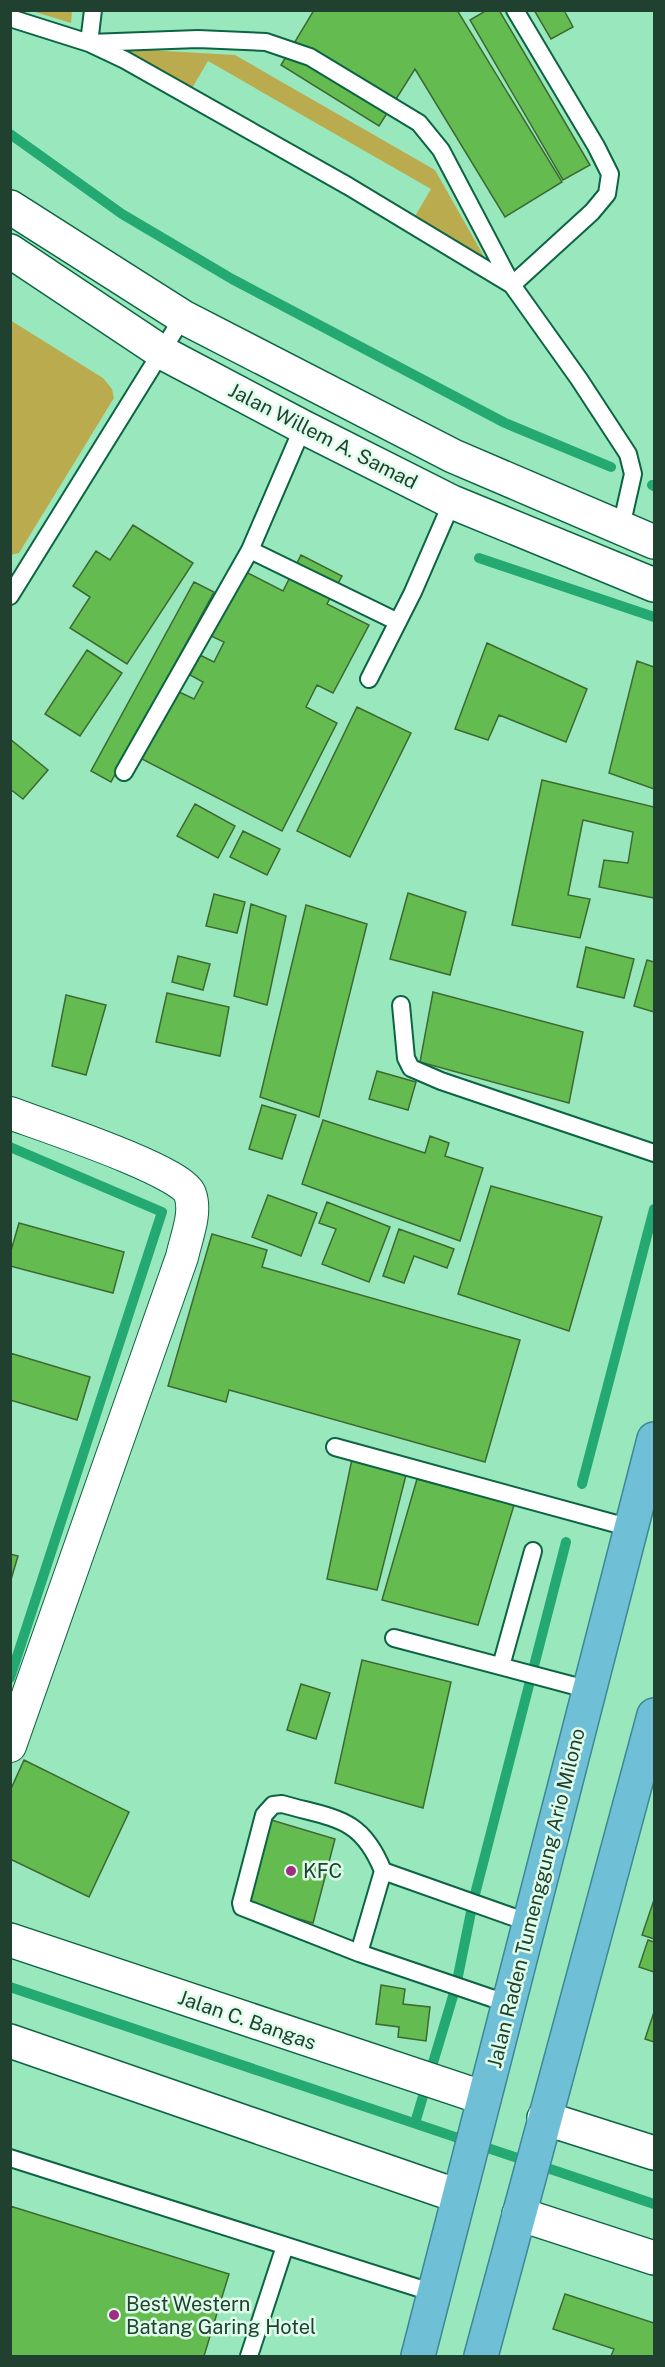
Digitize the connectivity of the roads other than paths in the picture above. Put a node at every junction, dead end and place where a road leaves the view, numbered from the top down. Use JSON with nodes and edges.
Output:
{"nodes":[{"id":1,"x":93,"y":10,"type":"edge"},
{"id":2,"x":515,"y":10,"type":"edge"},
{"id":3,"x":10,"y":18,"type":"edge"},
{"id":4,"x":89,"y":43,"type":"junction"},
{"id":5,"x":10,"y":207,"type":"edge"},
{"id":6,"x":10,"y":251,"type":"edge"},
{"id":7,"x":512,"y":285,"type":"junction"},
{"id":8,"x":183,"y":317,"type":"junction"},
{"id":9,"x":163,"y":353,"type":"junction"},
{"id":10,"x":303,"y":427,"type":"junction"},
{"id":11,"x":452,"y":502,"type":"junction"},
{"id":12,"x":621,"y":527,"type":"junction"},
{"id":13,"x":654,"y":542,"type":"edge"},
{"id":14,"x":250,"y":550,"type":"junction"},
{"id":15,"x":654,"y":585,"type":"edge"},
{"id":16,"x":10,"y":596,"type":"edge"},
{"id":17,"x":398,"y":622,"type":"junction"},
{"id":18,"x":369,"y":679,"type":"dead end"},
{"id":19,"x":124,"y":772,"type":"dead end"},
{"id":20,"x":401,"y":1005,"type":"dead end"},
{"id":21,"x":10,"y":1113,"type":"edge"},
{"id":22,"x":654,"y":1153,"type":"edge"},
{"id":23,"x":654,"y":1439,"type":"edge"},
{"id":24,"x":335,"y":1447,"type":"dead end"},
{"id":25,"x":631,"y":1528,"type":"junction"},
{"id":26,"x":533,"y":1551,"type":"dead end"},
{"id":27,"x":394,"y":1638,"type":"dead end"},
{"id":28,"x":508,"y":1668,"type":"junction"},
{"id":29,"x":590,"y":1690,"type":"junction"},
{"id":30,"x":654,"y":1714,"type":"edge"},
{"id":31,"x":10,"y":1746,"type":"edge"},
{"id":32,"x":383,"y":1871,"type":"junction"},
{"id":33,"x":530,"y":1923,"type":"junction"},
{"id":34,"x":10,"y":1940,"type":"edge"},
{"id":35,"x":360,"y":1953,"type":"junction"},
{"id":36,"x":509,"y":2004,"type":"junction"},
{"id":37,"x":10,"y":2041,"type":"edge"},
{"id":38,"x":481,"y":2110,"type":"junction"},
{"id":39,"x":542,"y":2128,"type":"junction"},
{"id":40,"x":654,"y":2153,"type":"edge"},
{"id":41,"x":10,"y":2158,"type":"edge"},
{"id":42,"x":461,"y":2183,"type":"junction"},
{"id":43,"x":522,"y":2202,"type":"junction"},
{"id":44,"x":285,"y":2246,"type":"junction"},
{"id":45,"x":654,"y":2258,"type":"edge"},
{"id":46,"x":434,"y":2294,"type":"junction"},
{"id":47,"x":249,"y":2356,"type":"edge"},
{"id":48,"x":418,"y":2356,"type":"edge"},
{"id":49,"x":481,"y":2356,"type":"edge"}],
"edges":[{"from":1,"to":4,"type":"lane"},
{"from":2,"to":7,"type":"lane"},
{"from":3,"to":4,"type":"lane"},
{"from":4,"to":7,"type":"lane"},
{"from":4,"to":7,"type":"lane"},
{"from":5,"to":8,"type":"main road"},
{"from":6,"to":9,"type":"main road","name":"Jalan Willem A. Samad"},
{"from":7,"to":12,"type":"lane"},
{"from":8,"to":9,"type":"lane"},
{"from":8,"to":12,"type":"main road"},
{"from":9,"to":10,"type":"main road","name":"Jalan Willem A. Samad"},
{"from":9,"to":16,"type":"lane"},
{"from":10,"to":11,"type":"main road","name":"Jalan Willem A. Samad"},
{"from":10,"to":14,"type":"lane"},
{"from":11,"to":15,"type":"main road","name":"Jalan Willem A. Samad"},
{"from":11,"to":17,"type":"lane"},
{"from":12,"to":13,"type":"main road"},
{"from":14,"to":17,"type":"lane"},
{"from":14,"to":19,"type":"lane"},
{"from":17,"to":18,"type":"lane"},
{"from":20,"to":22,"type":"lane"},
{"from":21,"to":31,"type":"street"},
{"from":23,"to":25,"type":"highway","name":"Jalan Raden Tumenggung Ario Milono"},
{"from":24,"to":25,"type":"lane"},
{"from":25,"to":29,"type":"highway","name":"Jalan Raden Tumenggung Ario Milono"},
{"from":26,"to":28,"type":"lane"},
{"from":27,"to":28,"type":"lane"},
{"from":28,"to":29,"type":"lane"},
{"from":29,"to":33,"type":"highway","name":"Jalan Raden Tumenggung Ario Milono"},
{"from":30,"to":39,"type":"highway"},
{"from":32,"to":33,"type":"lane"},
{"from":32,"to":35,"type":"lane"},
{"from":32,"to":35,"type":"lane"},
{"from":33,"to":36,"type":"highway","name":"Jalan Raden Tumenggung Ario Milono"},
{"from":34,"to":38,"type":"main road","name":"Jalan C. Bangas"},
{"from":35,"to":36,"type":"lane"},
{"from":36,"to":38,"type":"highway","name":"Jalan Raden Tumenggung Ario Milono"},
{"from":37,"to":42,"type":"main road"},
{"from":38,"to":42,"type":"highway","name":"Jalan Raden Tumenggung Ario Milono"},
{"from":39,"to":40,"type":"main road"},
{"from":39,"to":43,"type":"highway"},
{"from":41,"to":44,"type":"lane"},
{"from":42,"to":46,"type":"highway","name":"Jalan Raden Tumenggung Ario Milono"},
{"from":43,"to":45,"type":"main road"},
{"from":43,"to":49,"type":"highway"},
{"from":44,"to":46,"type":"lane"},
{"from":44,"to":47,"type":"lane"},
{"from":46,"to":48,"type":"highway","name":"Jalan Raden Tumenggung Ario Milono"}]}
